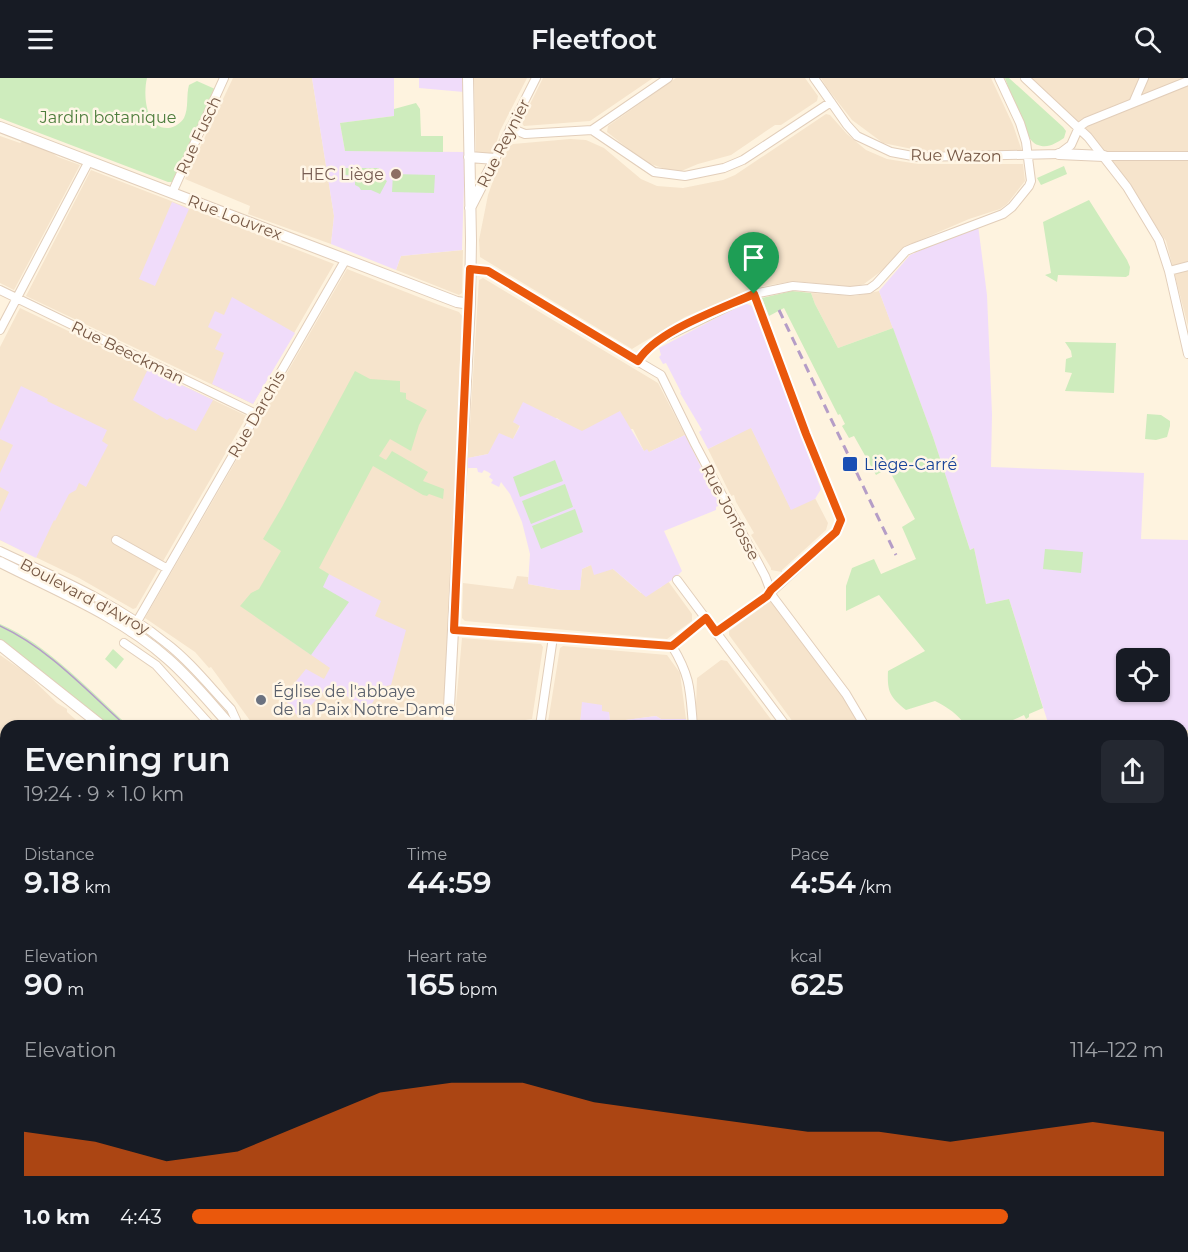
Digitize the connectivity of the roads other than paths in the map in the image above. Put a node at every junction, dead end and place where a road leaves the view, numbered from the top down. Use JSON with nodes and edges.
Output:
{"nodes":[{"id":1,"x":224,"y":78,"type":"edge"},
{"id":2,"x":468,"y":78,"type":"edge"},
{"id":3,"x":536,"y":78,"type":"edge"},
{"id":4,"x":668,"y":78,"type":"edge"},
{"id":5,"x":814,"y":78,"type":"edge"},
{"id":6,"x":999,"y":78,"type":"edge"},
{"id":7,"x":1025,"y":78,"type":"edge"},
{"id":8,"x":1144,"y":78,"type":"edge"},
{"id":9,"x":1188,"y":81,"type":"edge"},
{"id":10,"x":1134,"y":101,"type":"junction"},
{"id":11,"x":831,"y":102,"type":"junction"},
{"id":12,"x":0,"y":127,"type":"edge"},
{"id":13,"x":1079,"y":127,"type":"junction"},
{"id":14,"x":510,"y":128,"type":"junction"},
{"id":15,"x":592,"y":130,"type":"junction"},
{"id":16,"x":1059,"y":154,"type":"junction"},
{"id":17,"x":1028,"y":156,"type":"junction"},
{"id":18,"x":1104,"y":156,"type":"junction"},
{"id":19,"x":1188,"y":156,"type":"edge"},
{"id":20,"x":469,"y":157,"type":"junction"},
{"id":21,"x":495,"y":159,"type":"junction"},
{"id":22,"x":89,"y":161,"type":"junction"},
{"id":23,"x":172,"y":193,"type":"junction"},
{"id":24,"x":470,"y":208,"type":"junction"},
{"id":25,"x":346,"y":259,"type":"junction"},
{"id":26,"x":1188,"y":266,"type":"edge"},
{"id":27,"x":470,"y":269,"type":"junction"},
{"id":28,"x":1169,"y":271,"type":"junction"},
{"id":29,"x":0,"y":290,"type":"edge"},
{"id":30,"x":754,"y":294,"type":"junction"},
{"id":31,"x":16,"y":298,"type":"junction"},
{"id":32,"x":470,"y":304,"type":"junction"},
{"id":33,"x":0,"y":330,"type":"edge"},
{"id":34,"x":1188,"y":354,"type":"edge"},
{"id":35,"x":638,"y":361,"type":"junction"},
{"id":36,"x":256,"y":414,"type":"junction"},
{"id":37,"x":116,"y":540,"type":"dead end"},
{"id":38,"x":0,"y":551,"type":"edge"},
{"id":39,"x":0,"y":562,"type":"edge"},
{"id":40,"x":166,"y":568,"type":"junction"},
{"id":41,"x":676,"y":580,"type":"dead end"},
{"id":42,"x":771,"y":590,"type":"junction"},
{"id":43,"x":706,"y":618,"type":"junction"},
{"id":44,"x":137,"y":622,"type":"junction"},
{"id":45,"x":454,"y":630,"type":"junction"},
{"id":46,"x":131,"y":632,"type":"junction"},
{"id":47,"x":716,"y":632,"type":"junction"},
{"id":48,"x":553,"y":637,"type":"junction"},
{"id":49,"x":124,"y":643,"type":"dead end"},
{"id":50,"x":0,"y":645,"type":"edge"},
{"id":51,"x":672,"y":646,"type":"junction"},
{"id":52,"x":94,"y":720,"type":"edge"},
{"id":53,"x":205,"y":720,"type":"edge"},
{"id":54,"x":225,"y":720,"type":"edge"},
{"id":55,"x":236,"y":720,"type":"edge"},
{"id":56,"x":448,"y":720,"type":"edge"},
{"id":57,"x":541,"y":720,"type":"edge"},
{"id":58,"x":692,"y":720,"type":"edge"},
{"id":59,"x":782,"y":720,"type":"edge"},
{"id":60,"x":861,"y":720,"type":"edge"}],
"edges":[{"from":1,"to":23,"type":"street","name":"Rue Fusch"},
{"from":2,"to":20,"type":"street"},
{"from":3,"to":14,"type":"street","name":"Rue Reynier"},
{"from":4,"to":15,"type":"street"},
{"from":5,"to":11,"type":"street","name":"Rue Wazon"},
{"from":6,"to":17,"type":"street"},
{"from":7,"to":13,"type":"street"},
{"from":8,"to":10,"type":"street"},
{"from":9,"to":10,"type":"street"},
{"from":10,"to":13,"type":"street"},
{"from":11,"to":15,"type":"street"},
{"from":11,"to":17,"type":"street","name":"Rue Wazon"},
{"from":12,"to":22,"type":"street","name":"Rue Louvrex"},
{"from":13,"to":16,"type":"street"},
{"from":13,"to":18,"type":"street"},
{"from":14,"to":15,"type":"street"},
{"from":14,"to":21,"type":"street","name":"Rue Reynier"},
{"from":16,"to":17,"type":"street","name":"Rue Wazon"},
{"from":16,"to":18,"type":"street","name":"Rue Wazon"},
{"from":17,"to":30,"type":"street"},
{"from":18,"to":19,"type":"street"},
{"from":18,"to":28,"type":"street"},
{"from":20,"to":21,"type":"street"},
{"from":20,"to":24,"type":"street"},
{"from":21,"to":24,"type":"street","name":"Rue Reynier"},
{"from":22,"to":23,"type":"street","name":"Rue Louvrex"},
{"from":22,"to":31,"type":"street"},
{"from":23,"to":25,"type":"street","name":"Rue Louvrex"},
{"from":24,"to":27,"type":"street"},
{"from":25,"to":32,"type":"street","name":"Rue Louvrex"},
{"from":25,"to":36,"type":"street","name":"Rue Darchis"},
{"from":26,"to":28,"type":"street"},
{"from":27,"to":32,"type":"street"},
{"from":27,"to":35,"type":"street","name":"Rue Jonfosse"},
{"from":28,"to":34,"type":"street"},
{"from":29,"to":31,"type":"street","name":"Rue Beeckman"},
{"from":30,"to":35,"type":"street"},
{"from":30,"to":42,"type":"street"},
{"from":31,"to":33,"type":"street"},
{"from":31,"to":36,"type":"street","name":"Rue Beeckman"},
{"from":32,"to":45,"type":"street"},
{"from":35,"to":42,"type":"street","name":"Rue Jonfosse"},
{"from":36,"to":40,"type":"street","name":"Rue Darchis"},
{"from":37,"to":40,"type":"street"},
{"from":38,"to":44,"type":"street","name":"Boulevard d'Avroy"},
{"from":39,"to":46,"type":"street","name":"Boulevard d'Avroy"},
{"from":40,"to":44,"type":"street","name":"Rue Darchis"},
{"from":41,"to":43,"type":"street"},
{"from":42,"to":47,"type":"street"},
{"from":42,"to":60,"type":"street","name":"Rue Jonfosse"},
{"from":43,"to":47,"type":"street"},
{"from":43,"to":51,"type":"street"},
{"from":44,"to":46,"type":"street","name":"Rue Darchis"},
{"from":44,"to":55,"type":"street","name":"Boulevard d'Avroy"},
{"from":45,"to":48,"type":"street"},
{"from":45,"to":56,"type":"street"},
{"from":46,"to":54,"type":"street","name":"Boulevard d'Avroy"},
{"from":47,"to":59,"type":"street"},
{"from":48,"to":51,"type":"street"},
{"from":48,"to":57,"type":"street"},
{"from":49,"to":53,"type":"street","name":"Boulevard d'Avroy"},
{"from":50,"to":52,"type":"street"},
{"from":51,"to":58,"type":"street"}]}
